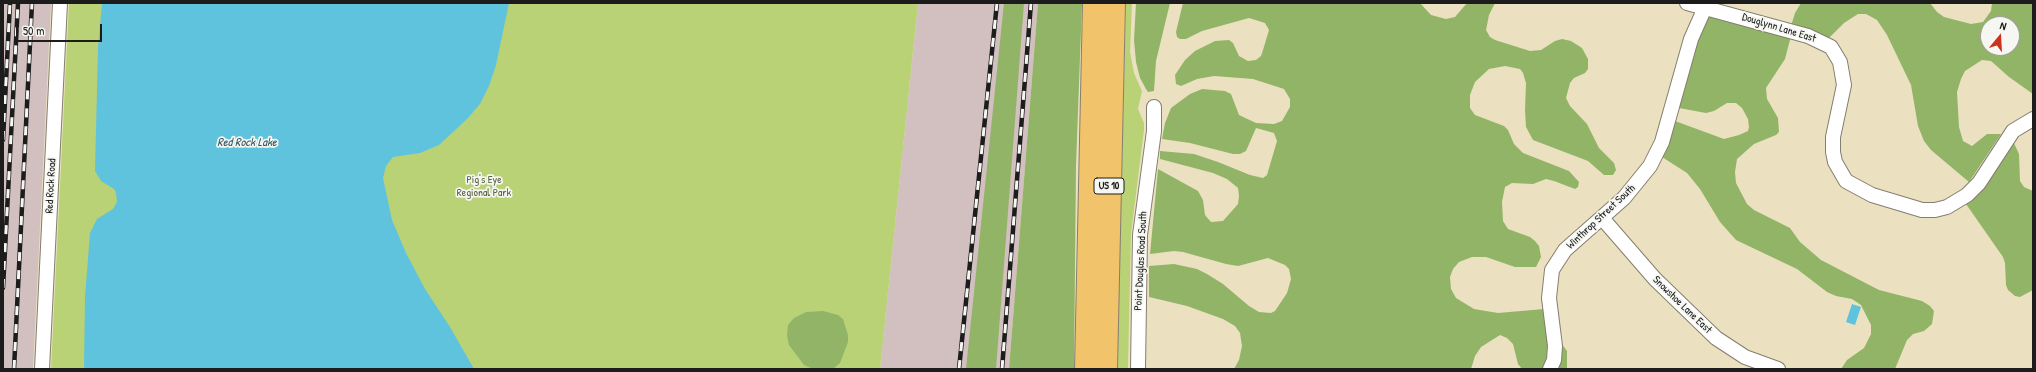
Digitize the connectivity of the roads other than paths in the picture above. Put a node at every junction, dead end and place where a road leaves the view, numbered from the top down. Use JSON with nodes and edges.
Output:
{"nodes":[{"id":1,"x":60,"y":3,"type":"edge"},
{"id":2,"x":1094,"y":3,"type":"edge"},
{"id":3,"x":1114,"y":3,"type":"edge"},
{"id":4,"x":1687,"y":3,"type":"edge"},
{"id":5,"x":1706,"y":5,"type":"edge"},
{"id":6,"x":1154,"y":107,"type":"dead end"},
{"id":7,"x":2033,"y":119,"type":"edge"},
{"id":8,"x":1602,"y":218,"type":"junction"},
{"id":9,"x":42,"y":369,"type":"edge"},
{"id":10,"x":1086,"y":369,"type":"edge"},
{"id":11,"x":1106,"y":369,"type":"edge"},
{"id":12,"x":1138,"y":369,"type":"edge"},
{"id":13,"x":1550,"y":369,"type":"edge"},
{"id":14,"x":1778,"y":369,"type":"edge"}],
"edges":[{"from":1,"to":9,"type":"street","name":"Red Rock Road"},
{"from":2,"to":10,"type":"highway","number":"US 10"},
{"from":3,"to":11,"type":"highway","number":"US 10"},
{"from":4,"to":5,"type":"street","name":"Douglynn Lane East"},
{"from":5,"to":7,"type":"street","name":"Douglynn Lane East"},
{"from":5,"to":8,"type":"street","name":"Winthrop Street South"},
{"from":6,"to":12,"type":"street","name":"Point Douglas Road South"},
{"from":8,"to":13,"type":"street","name":"Winthrop Street South"},
{"from":8,"to":14,"type":"street","name":"Snowshoe Lane East"}]}
